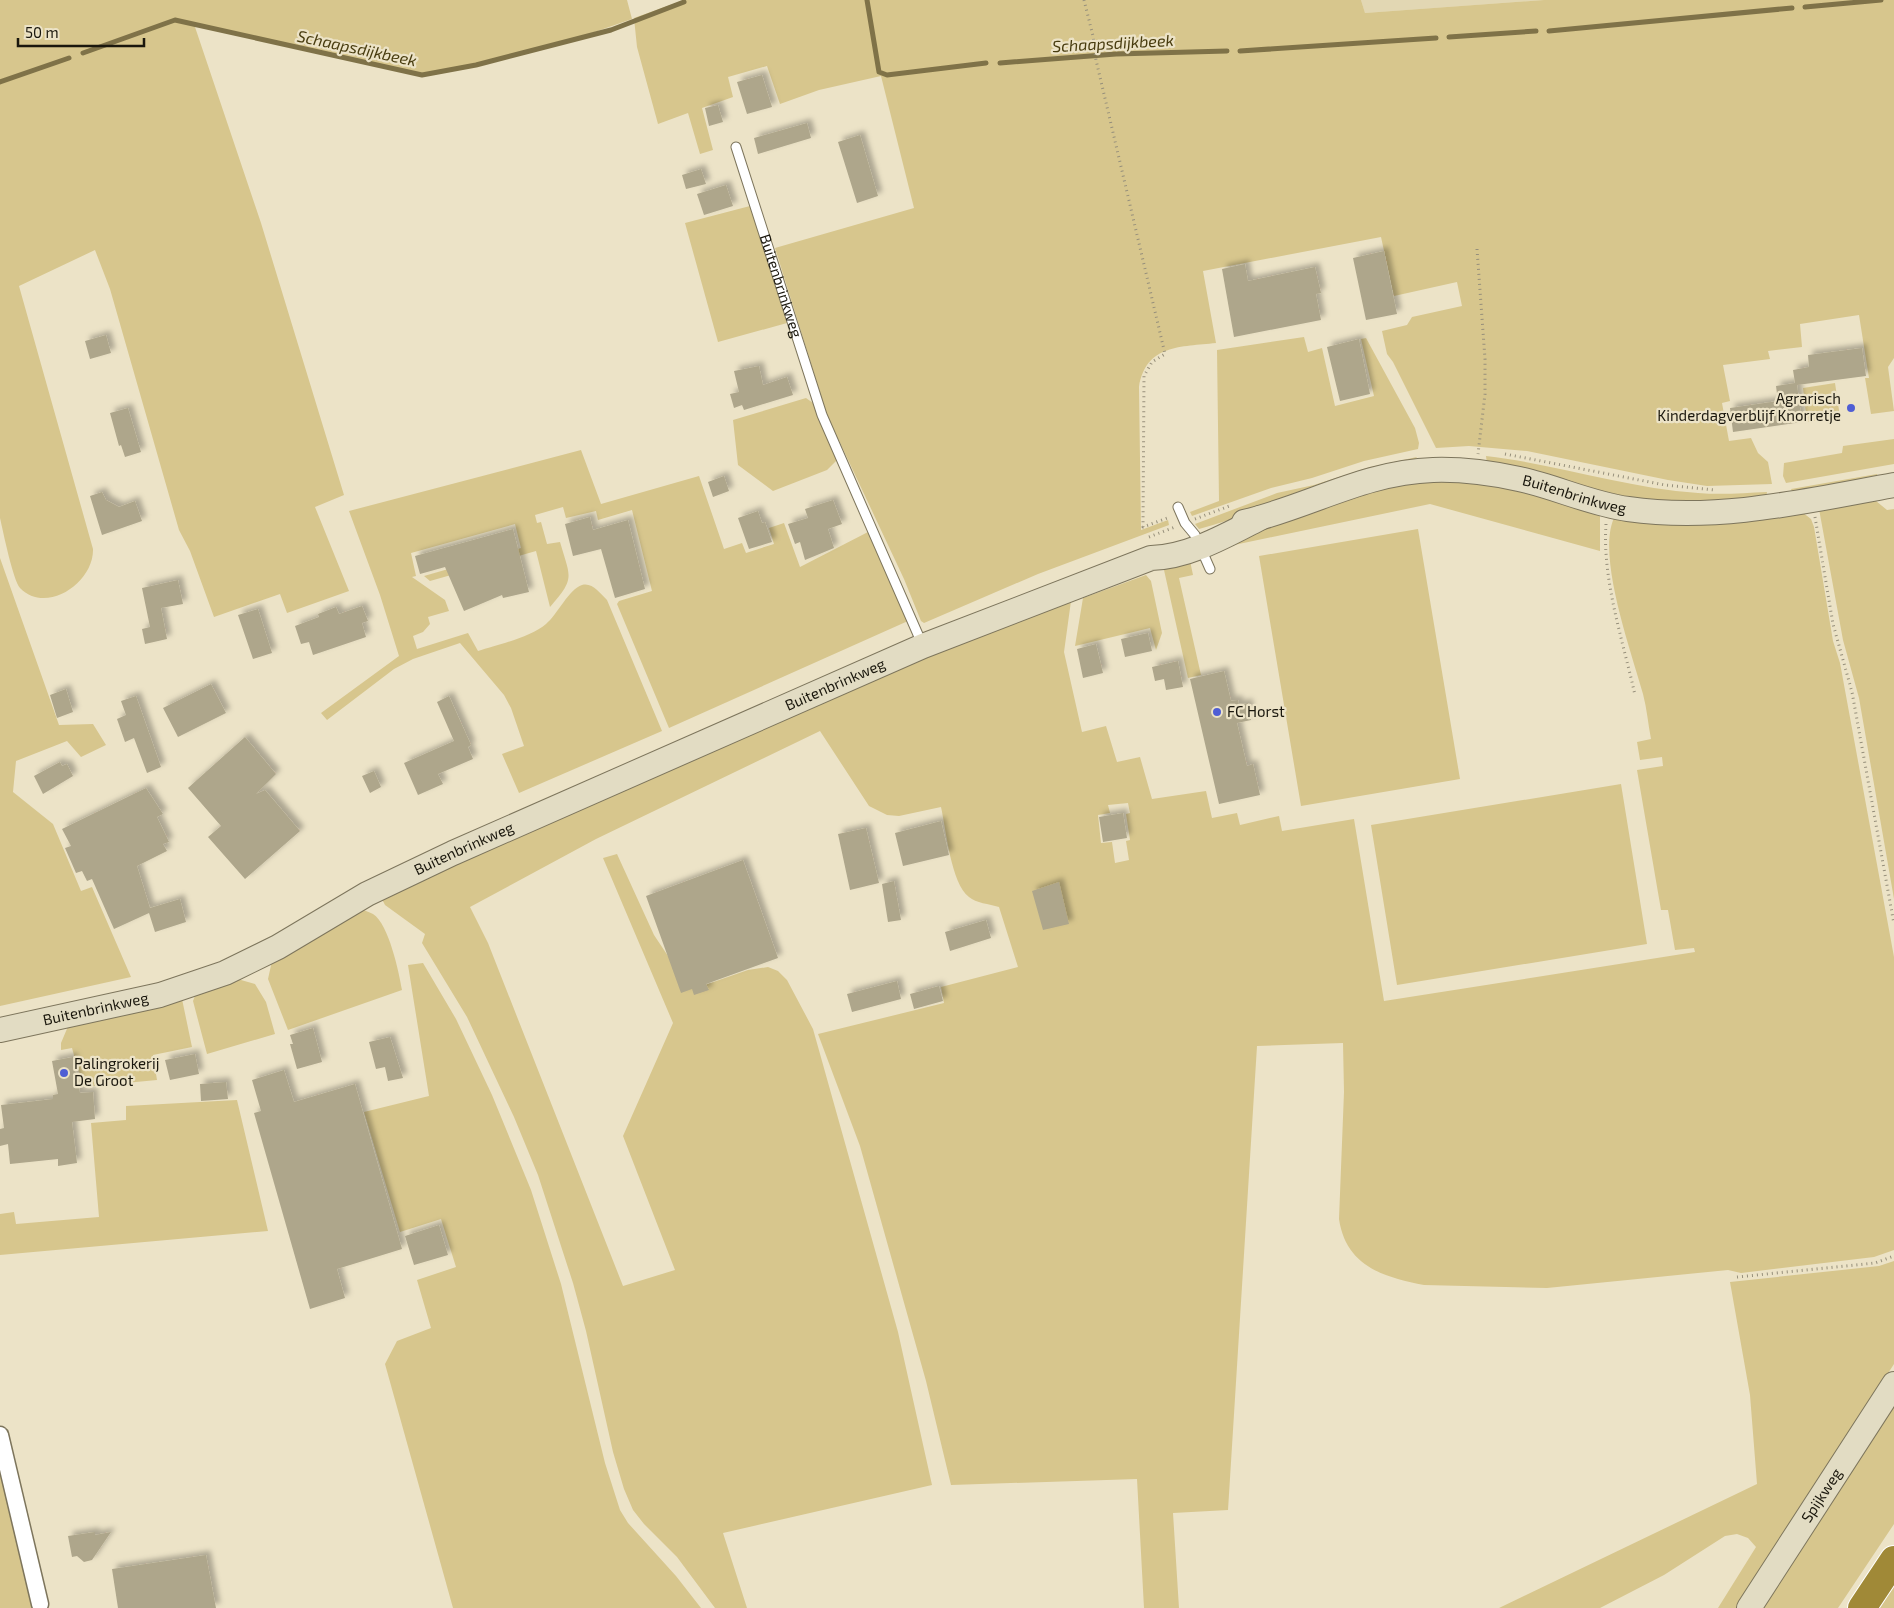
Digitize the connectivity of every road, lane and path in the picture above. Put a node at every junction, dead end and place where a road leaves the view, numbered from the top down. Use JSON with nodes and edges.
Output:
{"nodes":[{"id":1,"x":1084,"y":0,"type":"edge"},
{"id":2,"x":736,"y":147,"type":"dead end"},
{"id":3,"x":1477,"y":249,"type":"dead end"},
{"id":4,"x":1476,"y":472,"type":"junction"},
{"id":5,"x":1894,"y":486,"type":"edge"},
{"id":6,"x":1812,"y":500,"type":"junction"},
{"id":7,"x":1608,"y":505,"type":"junction"},
{"id":8,"x":1178,"y":507,"type":"dead end"},
{"id":9,"x":1193,"y":535,"type":"junction"},
{"id":10,"x":1210,"y":569,"type":"dead end"},
{"id":11,"x":924,"y":646,"type":"junction"},
{"id":12,"x":1635,"y":695,"type":"dead end"},
{"id":13,"x":1894,"y":924,"type":"edge"},
{"id":14,"x":0,"y":1030,"type":"edge"},
{"id":15,"x":1894,"y":1256,"type":"edge"},
{"id":16,"x":1737,"y":1277,"type":"dead end"},
{"id":17,"x":1894,"y":1384,"type":"edge"},
{"id":18,"x":0,"y":1435,"type":"edge"},
{"id":19,"x":1894,"y":1560,"type":"edge"},
{"id":20,"x":40,"y":1604,"type":"dead end"},
{"id":21,"x":1749,"y":1608,"type":"edge"},
{"id":22,"x":1862,"y":1608,"type":"edge"}],
"edges":[{"from":1,"to":9,"type":"path"},
{"from":2,"to":11,"type":"lane","name":"Buitenbrinkweg"},
{"from":3,"to":4,"type":"path"},
{"from":4,"to":7,"type":"main road","name":"Buitenbrinkweg"},
{"from":4,"to":9,"type":"main road","name":"Buitenbrinkweg"},
{"from":5,"to":6,"type":"main road","name":"Buitenbrinkweg"},
{"from":6,"to":7,"type":"main road","name":"Buitenbrinkweg"},
{"from":6,"to":13,"type":"path"},
{"from":7,"to":12,"type":"path"},
{"from":8,"to":9,"type":"lane"},
{"from":9,"to":10,"type":"lane"},
{"from":9,"to":11,"type":"main road","name":"Buitenbrinkweg"},
{"from":11,"to":14,"type":"main road","name":"Buitenbrinkweg"},
{"from":15,"to":16,"type":"path"},
{"from":17,"to":21,"type":"main road","name":"Spijkweg"},
{"from":18,"to":20,"type":"street"},
{"from":19,"to":22,"type":"highway"}]}
